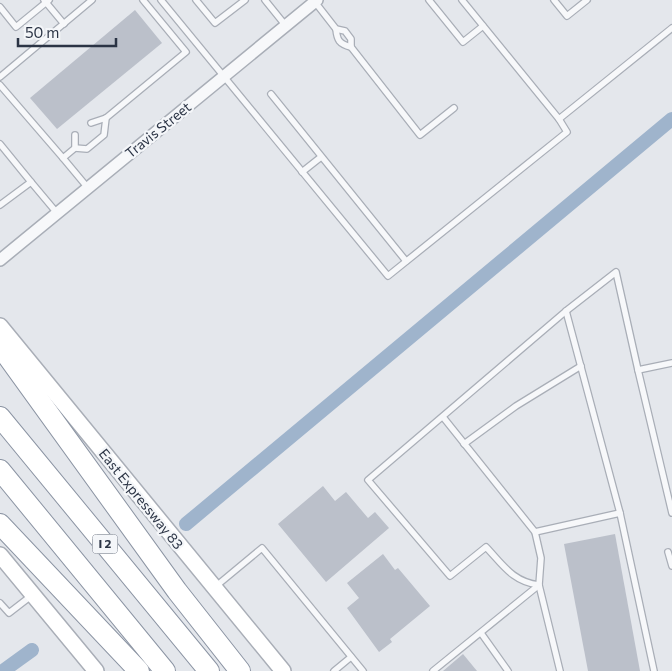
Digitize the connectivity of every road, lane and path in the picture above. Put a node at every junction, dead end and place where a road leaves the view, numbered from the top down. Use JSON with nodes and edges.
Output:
{"nodes":[{"id":1,"x":92,"y":0,"type":"edge"},
{"id":2,"x":143,"y":0,"type":"edge"},
{"id":3,"x":161,"y":0,"type":"edge"},
{"id":4,"x":196,"y":0,"type":"edge"},
{"id":5,"x":245,"y":0,"type":"edge"},
{"id":6,"x":265,"y":0,"type":"edge"},
{"id":7,"x":429,"y":0,"type":"edge"},
{"id":8,"x":462,"y":0,"type":"edge"},
{"id":9,"x":554,"y":0,"type":"edge"},
{"id":10,"x":587,"y":0,"type":"edge"},
{"id":11,"x":46,"y":1,"type":"edge"},
{"id":12,"x":316,"y":1,"type":"edge"},
{"id":13,"x":0,"y":7,"type":"edge"},
{"id":14,"x":64,"y":24,"type":"junction"},
{"id":15,"x":286,"y":26,"type":"junction"},
{"id":16,"x":483,"y":26,"type":"junction"},
{"id":17,"x":672,"y":28,"type":"edge"},
{"id":18,"x":336,"y":29,"type":"junction"},
{"id":19,"x":197,"y":44,"type":"junction"},
{"id":20,"x":351,"y":47,"type":"junction"},
{"id":21,"x":186,"y":52,"type":"junction"},
{"id":22,"x":1,"y":74,"type":"edge"},
{"id":23,"x":223,"y":77,"type":"junction"},
{"id":24,"x":0,"y":85,"type":"edge"},
{"id":25,"x":271,"y":94,"type":"dead end"},
{"id":26,"x":454,"y":108,"type":"dead end"},
{"id":27,"x":106,"y":118,"type":"junction"},
{"id":28,"x":559,"y":119,"type":"junction"},
{"id":29,"x":91,"y":123,"type":"dead end"},
{"id":30,"x":75,"y":136,"type":"dead end"},
{"id":31,"x":0,"y":144,"type":"edge"},
{"id":32,"x":75,"y":148,"type":"junction"},
{"id":33,"x":321,"y":156,"type":"junction"},
{"id":34,"x":63,"y":158,"type":"junction"},
{"id":35,"x":302,"y":172,"type":"junction"},
{"id":36,"x":31,"y":182,"type":"junction"},
{"id":37,"x":88,"y":188,"type":"junction"},
{"id":38,"x":0,"y":205,"type":"edge"},
{"id":39,"x":57,"y":213,"type":"junction"},
{"id":40,"x":0,"y":260,"type":"edge"},
{"id":41,"x":406,"y":261,"type":"junction"},
{"id":42,"x":566,"y":311,"type":"junction"},
{"id":43,"x":0,"y":326,"type":"edge"},
{"id":44,"x":0,"y":346,"type":"edge"},
{"id":45,"x":672,"y":363,"type":"edge"},
{"id":46,"x":581,"y":366,"type":"junction"},
{"id":47,"x":638,"y":370,"type":"junction"},
{"id":48,"x":0,"y":417,"type":"edge"},
{"id":49,"x":443,"y":417,"type":"junction"},
{"id":50,"x":464,"y":444,"type":"junction"},
{"id":51,"x":0,"y":470,"type":"edge"},
{"id":52,"x":672,"y":512,"type":"edge"},
{"id":53,"x":620,"y":513,"type":"junction"},
{"id":54,"x":0,"y":524,"type":"edge"},
{"id":55,"x":535,"y":532,"type":"junction"},
{"id":56,"x":668,"y":552,"type":"dead end"},
{"id":57,"x":0,"y":555,"type":"edge"},
{"id":58,"x":672,"y":566,"type":"edge"},
{"id":59,"x":539,"y":585,"type":"junction"},
{"id":60,"x":214,"y":587,"type":"junction"},
{"id":61,"x":33,"y":594,"type":"junction"},
{"id":62,"x":0,"y":603,"type":"edge"},
{"id":63,"x":480,"y":633,"type":"junction"},
{"id":64,"x":351,"y":656,"type":"junction"},
{"id":65,"x":96,"y":671,"type":"edge"},
{"id":66,"x":139,"y":671,"type":"edge"},
{"id":67,"x":165,"y":671,"type":"edge"},
{"id":68,"x":209,"y":671,"type":"edge"},
{"id":69,"x":240,"y":671,"type":"edge"},
{"id":70,"x":282,"y":671,"type":"edge"},
{"id":71,"x":334,"y":671,"type":"edge"},
{"id":72,"x":363,"y":671,"type":"edge"},
{"id":73,"x":434,"y":671,"type":"edge"},
{"id":74,"x":508,"y":671,"type":"edge"},
{"id":75,"x":560,"y":671,"type":"edge"},
{"id":76,"x":654,"y":671,"type":"edge"}],
"edges":[{"from":1,"to":14,"type":"lane"},
{"from":2,"to":21,"type":"lane"},
{"from":3,"to":19,"type":"lane"},
{"from":4,"to":5,"type":"lane"},
{"from":6,"to":15,"type":"lane"},
{"from":7,"to":16,"type":"lane"},
{"from":8,"to":16,"type":"lane"},
{"from":9,"to":10,"type":"lane"},
{"from":11,"to":13,"type":"lane"},
{"from":11,"to":14,"type":"lane"},
{"from":12,"to":15,"type":"street","name":"Travis Street"},
{"from":12,"to":18,"type":"lane"},
{"from":14,"to":22,"type":"lane"},
{"from":15,"to":23,"type":"street","name":"Travis Street"},
{"from":16,"to":28,"type":"lane"},
{"from":17,"to":28,"type":"lane"},
{"from":18,"to":20,"type":"lane"},
{"from":18,"to":20,"type":"lane"},
{"from":19,"to":21,"type":"lane"},
{"from":19,"to":23,"type":"lane"},
{"from":20,"to":26,"type":"lane"},
{"from":21,"to":27,"type":"lane"},
{"from":23,"to":35,"type":"lane"},
{"from":23,"to":37,"type":"street","name":"Travis Street"},
{"from":24,"to":34,"type":"lane"},
{"from":25,"to":33,"type":"lane"},
{"from":27,"to":29,"type":"lane"},
{"from":27,"to":32,"type":"lane"},
{"from":28,"to":41,"type":"lane"},
{"from":30,"to":32,"type":"lane"},
{"from":31,"to":36,"type":"lane"},
{"from":32,"to":34,"type":"lane"},
{"from":33,"to":35,"type":"lane"},
{"from":33,"to":41,"type":"lane"},
{"from":34,"to":37,"type":"lane"},
{"from":35,"to":41,"type":"lane"},
{"from":36,"to":38,"type":"lane"},
{"from":36,"to":39,"type":"lane"},
{"from":37,"to":39,"type":"street","name":"Travis Street"},
{"from":39,"to":40,"type":"street","name":"Travis Street"},
{"from":42,"to":46,"type":"lane"},
{"from":42,"to":47,"type":"lane"},
{"from":42,"to":49,"type":"lane"},
{"from":43,"to":60,"type":"main road","name":"East Expressway 83"},
{"from":44,"to":69,"type":"highway"},
{"from":45,"to":47,"type":"lane"},
{"from":46,"to":50,"type":"lane"},
{"from":46,"to":53,"type":"lane"},
{"from":47,"to":52,"type":"lane"},
{"from":48,"to":68,"type":"highway","number":"I 2"},
{"from":49,"to":50,"type":"lane"},
{"from":49,"to":59,"type":"lane"},
{"from":50,"to":55,"type":"lane"},
{"from":51,"to":67,"type":"highway","number":"I 2"},
{"from":53,"to":55,"type":"lane"},
{"from":53,"to":76,"type":"lane"},
{"from":54,"to":66,"type":"highway"},
{"from":55,"to":59,"type":"lane"},
{"from":56,"to":58,"type":"lane"},
{"from":57,"to":61,"type":"main road"},
{"from":59,"to":63,"type":"lane"},
{"from":59,"to":75,"type":"lane"},
{"from":60,"to":64,"type":"lane"},
{"from":60,"to":70,"type":"main road","name":"East Expressway 83"},
{"from":61,"to":62,"type":"lane"},
{"from":61,"to":65,"type":"main road"},
{"from":63,"to":73,"type":"lane"},
{"from":63,"to":74,"type":"lane"},
{"from":64,"to":71,"type":"lane"},
{"from":64,"to":72,"type":"lane"}]}
